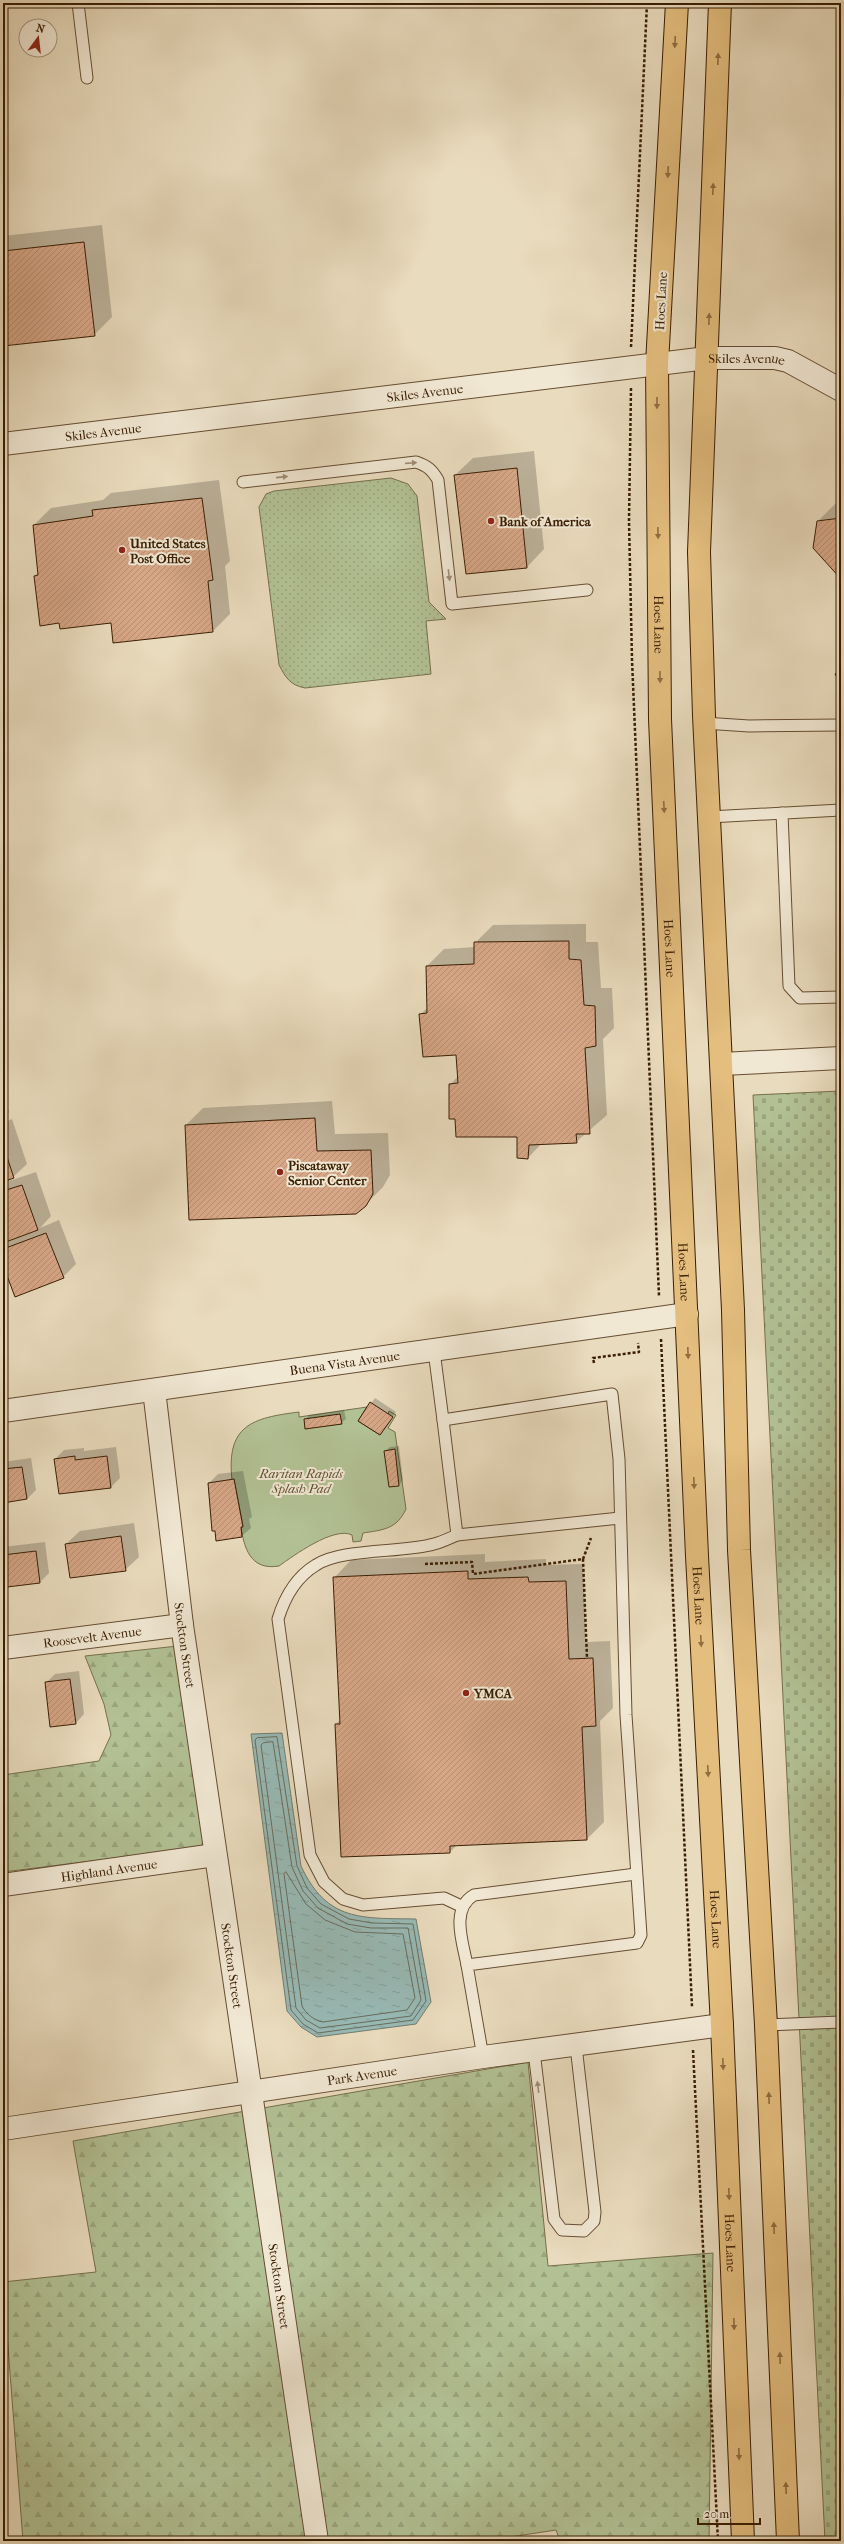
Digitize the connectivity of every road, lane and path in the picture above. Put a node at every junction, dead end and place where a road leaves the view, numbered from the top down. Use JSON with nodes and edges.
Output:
{"nodes":[{"id":1,"x":78,"y":3,"type":"edge"},
{"id":2,"x":647,"y":3,"type":"edge"},
{"id":3,"x":677,"y":3,"type":"edge"},
{"id":4,"x":720,"y":3,"type":"edge"},
{"id":5,"x":87,"y":78,"type":"dead end"},
{"id":6,"x":631,"y":329,"type":"dead end"},
{"id":7,"x":707,"y":358,"type":"junction"},
{"id":8,"x":657,"y":364,"type":"junction"},
{"id":9,"x":841,"y":390,"type":"edge"},
{"id":10,"x":632,"y":403,"type":"dead end"},
{"id":11,"x":3,"y":444,"type":"edge"},
{"id":12,"x":243,"y":482,"type":"dead end"},
{"id":13,"x":587,"y":590,"type":"dead end"},
{"id":14,"x":704,"y":723,"type":"junction"},
{"id":15,"x":841,"y":725,"type":"edge"},
{"id":16,"x":841,"y":810,"type":"edge"},
{"id":17,"x":782,"y":813,"type":"junction"},
{"id":18,"x":709,"y":817,"type":"junction"},
{"id":19,"x":841,"y":996,"type":"edge"},
{"id":20,"x":841,"y":1058,"type":"edge"},
{"id":21,"x":722,"y":1064,"type":"junction"},
{"id":22,"x":687,"y":1314,"type":"junction"},
{"id":23,"x":660,"y":1318,"type":"junction"},
{"id":24,"x":637,"y":1340,"type":"dead end"},
{"id":25,"x":434,"y":1351,"type":"junction"},
{"id":26,"x":594,"y":1363,"type":"dead end"},
{"id":27,"x":154,"y":1390,"type":"junction"},
{"id":28,"x":3,"y":1411,"type":"edge"},
{"id":29,"x":443,"y":1420,"type":"junction"},
{"id":30,"x":620,"y":1518,"type":"junction"},
{"id":31,"x":457,"y":1535,"type":"junction"},
{"id":32,"x":590,"y":1538,"type":"dead end"},
{"id":33,"x":583,"y":1559,"type":"junction"},
{"id":34,"x":419,"y":1564,"type":"dead end"},
{"id":35,"x":182,"y":1625,"type":"junction"},
{"id":36,"x":3,"y":1648,"type":"edge"},
{"id":37,"x":587,"y":1658,"type":"dead end"},
{"id":38,"x":215,"y":1855,"type":"junction"},
{"id":39,"x":636,"y":1874,"type":"junction"},
{"id":40,"x":3,"y":1885,"type":"edge"},
{"id":41,"x":461,"y":1906,"type":"junction"},
{"id":42,"x":467,"y":1965,"type":"junction"},
{"id":43,"x":841,"y":2022,"type":"edge"},
{"id":44,"x":722,"y":2025,"type":"junction"},
{"id":45,"x":766,"y":2025,"type":"junction"},
{"id":46,"x":692,"y":2029,"type":"junction"},
{"id":47,"x":576,"y":2046,"type":"junction"},
{"id":48,"x":534,"y":2051,"type":"junction"},
{"id":49,"x":483,"y":2057,"type":"junction"},
{"id":50,"x":252,"y":2092,"type":"junction"},
{"id":51,"x":3,"y":2129,"type":"edge"},
{"id":52,"x":316,"y":2541,"type":"edge"},
{"id":53,"x":718,"y":2541,"type":"edge"},
{"id":54,"x":743,"y":2541,"type":"edge"},
{"id":55,"x":788,"y":2541,"type":"edge"}],
"edges":[{"from":1,"to":5,"type":"lane"},
{"from":2,"to":6,"type":"path"},
{"from":3,"to":8,"type":"highway","name":"Hoes Lane","one_way":true},
{"from":7,"to":4,"type":"highway","one_way":true},
{"from":7,"to":8,"type":"street","name":"Skiles Avenue"},
{"from":7,"to":9,"type":"street","name":"Skiles Avenue"},
{"from":7,"to":14,"type":"highway"},
{"from":8,"to":11,"type":"street","name":"Skiles Avenue"},
{"from":8,"to":22,"type":"highway","name":"Hoes Lane","one_way":true},
{"from":10,"to":23,"type":"path"},
{"from":12,"to":13,"type":"lane","one_way":true},
{"from":14,"to":15,"type":"lane"},
{"from":14,"to":18,"type":"highway"},
{"from":16,"to":17,"type":"lane"},
{"from":17,"to":18,"type":"lane"},
{"from":17,"to":19,"type":"lane"},
{"from":18,"to":21,"type":"highway"},
{"from":20,"to":21,"type":"street"},
{"from":21,"to":45,"type":"highway"},
{"from":22,"to":23,"type":"street","name":"Buena Vista Avenue"},
{"from":22,"to":44,"type":"highway","name":"Hoes Lane","one_way":true},
{"from":23,"to":25,"type":"street","name":"Buena Vista Avenue"},
{"from":23,"to":46,"type":"path"},
{"from":24,"to":26,"type":"path"},
{"from":25,"to":27,"type":"street","name":"Buena Vista Avenue"},
{"from":25,"to":29,"type":"lane"},
{"from":27,"to":28,"type":"street","name":"Buena Vista Avenue"},
{"from":27,"to":35,"type":"street","name":"Stockton Street"},
{"from":29,"to":30,"type":"lane"},
{"from":29,"to":31,"type":"lane"},
{"from":30,"to":31,"type":"lane"},
{"from":30,"to":39,"type":"lane"},
{"from":31,"to":41,"type":"lane"},
{"from":32,"to":33,"type":"path"},
{"from":33,"to":34,"type":"path"},
{"from":33,"to":37,"type":"path"},
{"from":35,"to":36,"type":"street","name":"Roosevelt Avenue"},
{"from":35,"to":38,"type":"street","name":"Stockton Street"},
{"from":38,"to":40,"type":"street","name":"Highland Avenue"},
{"from":38,"to":50,"type":"street","name":"Stockton Street"},
{"from":39,"to":41,"type":"lane"},
{"from":39,"to":42,"type":"lane"},
{"from":41,"to":42,"type":"lane"},
{"from":42,"to":49,"type":"lane"},
{"from":43,"to":45,"type":"lane"},
{"from":44,"to":46,"type":"street","name":"Park Avenue"},
{"from":44,"to":54,"type":"highway","name":"Hoes Lane","one_way":true},
{"from":55,"to":45,"type":"highway","one_way":true},
{"from":46,"to":47,"type":"street","name":"Park Avenue"},
{"from":46,"to":53,"type":"path"},
{"from":47,"to":48,"type":"street","name":"Park Avenue"},
{"from":47,"to":48,"type":"lane","one_way":true},
{"from":48,"to":49,"type":"street","name":"Park Avenue"},
{"from":49,"to":50,"type":"street","name":"Park Avenue"},
{"from":50,"to":51,"type":"street","name":"Park Avenue"},
{"from":50,"to":52,"type":"street","name":"Stockton Street"}]}
